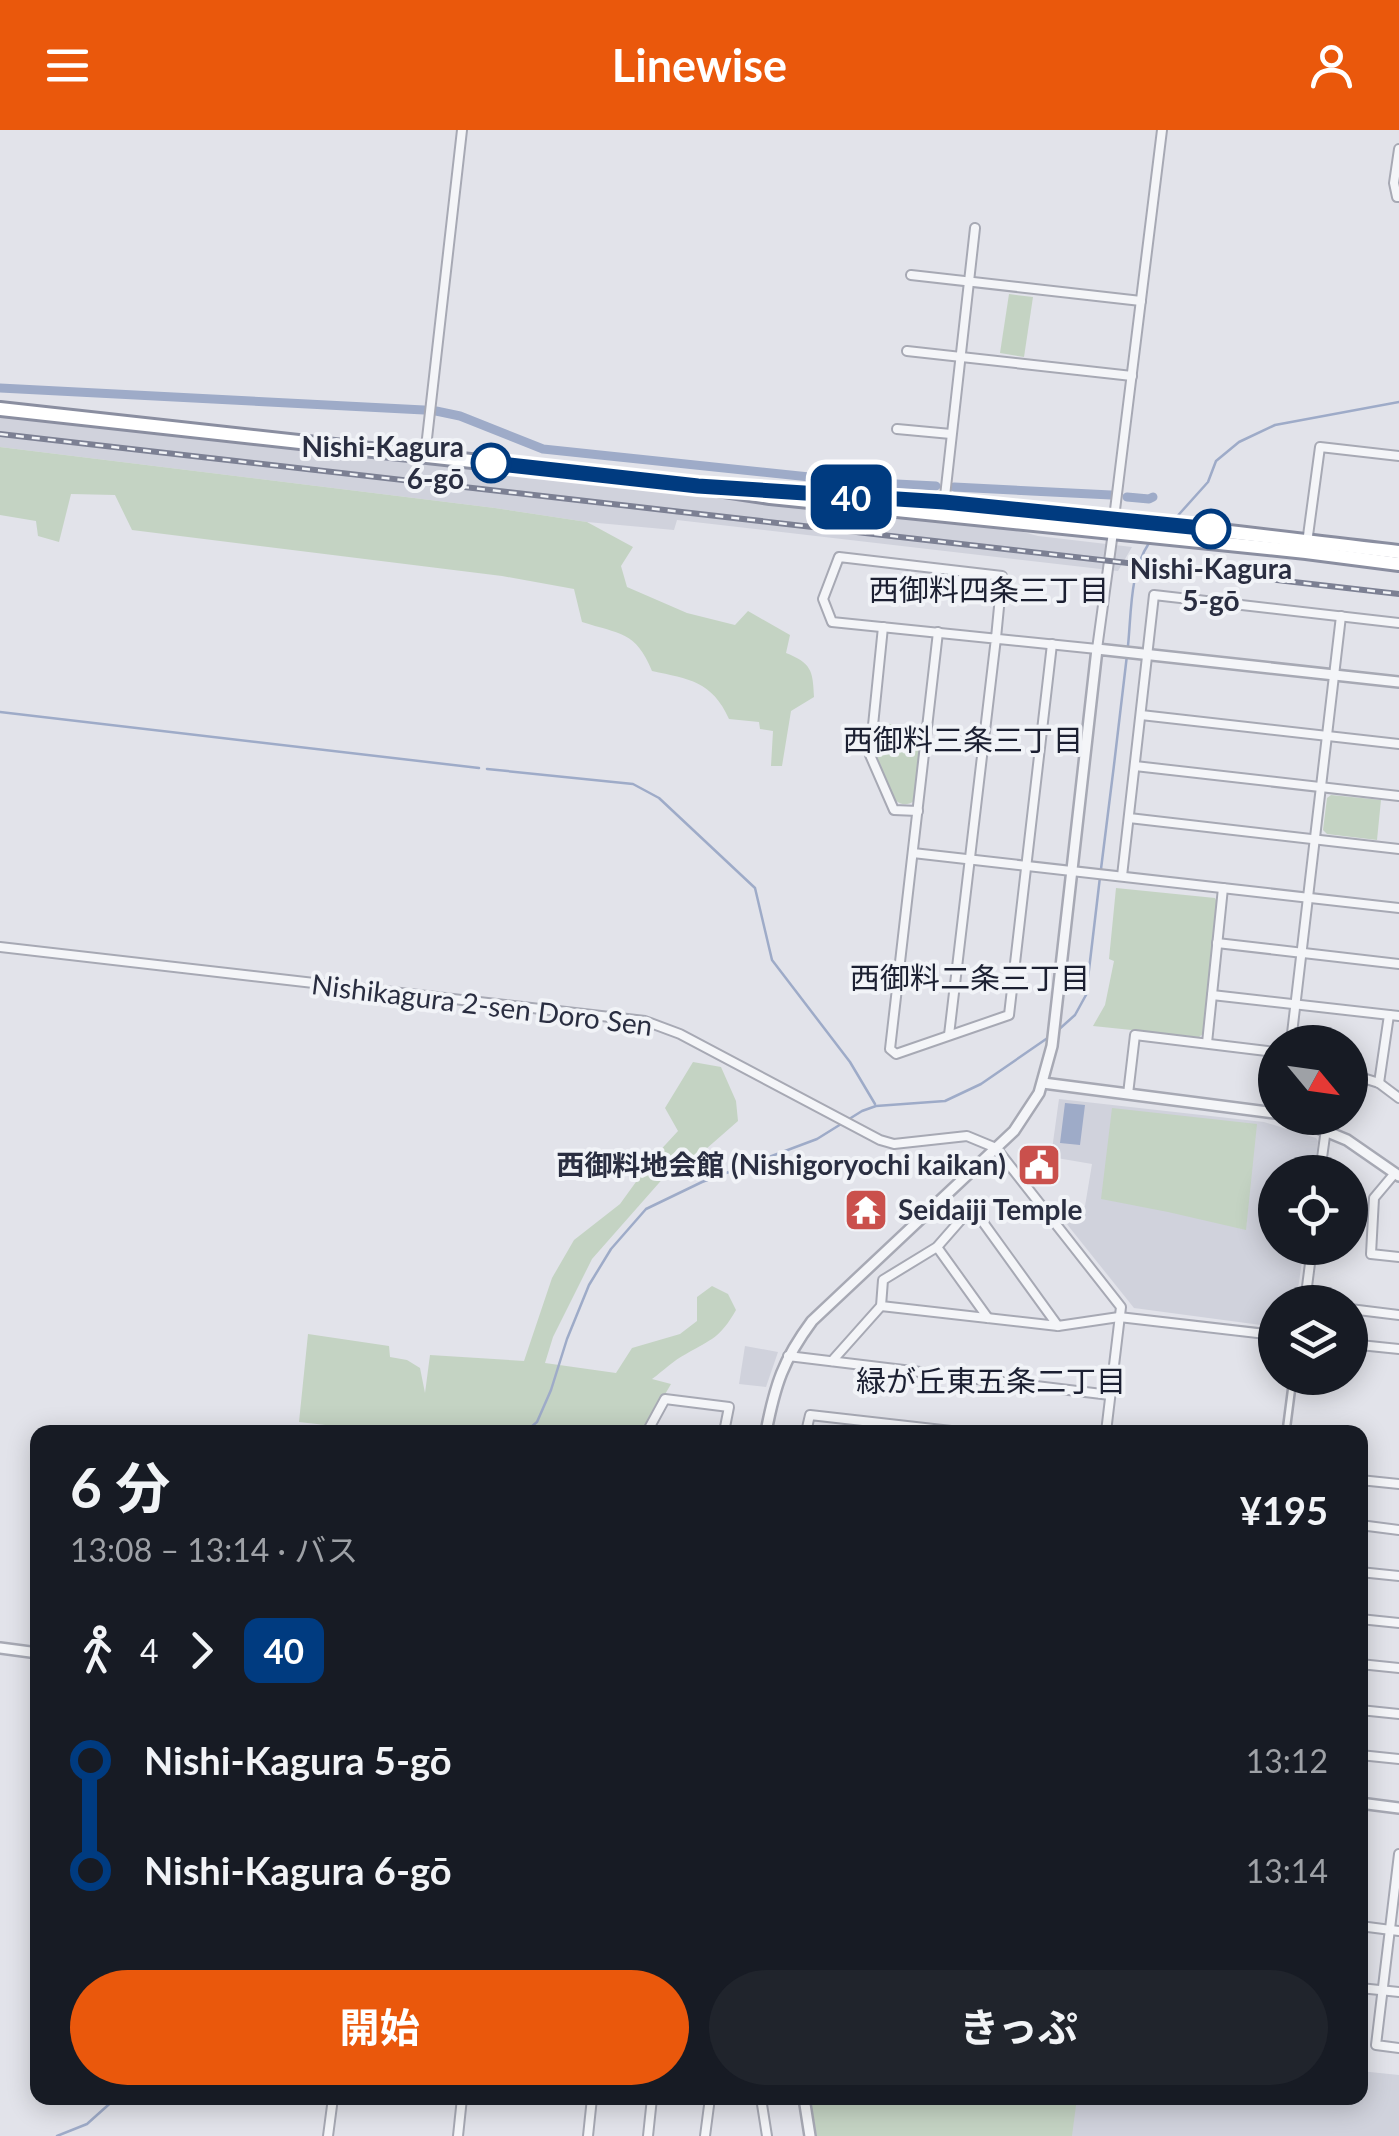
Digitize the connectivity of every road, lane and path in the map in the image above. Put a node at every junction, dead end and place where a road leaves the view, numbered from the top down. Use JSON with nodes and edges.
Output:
{"nodes":[{"id":1,"x":462,"y":130,"type":"edge"},
{"id":2,"x":1162,"y":130,"type":"edge"},
{"id":3,"x":1399,"y":150,"type":"edge"},
{"id":4,"x":1399,"y":197,"type":"edge"},
{"id":5,"x":975,"y":228,"type":"dead end"},
{"id":6,"x":911,"y":274,"type":"dead end"},
{"id":7,"x":969,"y":280,"type":"junction"},
{"id":8,"x":1141,"y":301,"type":"junction"},
{"id":9,"x":907,"y":351,"type":"dead end"},
{"id":10,"x":960,"y":356,"type":"junction"},
{"id":11,"x":1132,"y":376,"type":"junction"},
{"id":12,"x":0,"y":408,"type":"edge"},
{"id":13,"x":897,"y":428,"type":"dead end"},
{"id":14,"x":951,"y":434,"type":"junction"},
{"id":15,"x":425,"y":456,"type":"junction"},
{"id":16,"x":1399,"y":456,"type":"edge"},
{"id":17,"x":944,"y":508,"type":"junction"},
{"id":18,"x":1113,"y":526,"type":"junction"},
{"id":19,"x":1306,"y":547,"type":"junction"},
{"id":20,"x":1399,"y":552,"type":"edge"},
{"id":21,"x":1399,"y":564,"type":"edge"},
{"id":22,"x":1341,"y":616,"type":"junction"},
{"id":23,"x":1399,"y":622,"type":"edge"},
{"id":24,"x":883,"y":627,"type":"junction"},
{"id":25,"x":938,"y":632,"type":"junction"},
{"id":26,"x":996,"y":638,"type":"junction"},
{"id":27,"x":1052,"y":644,"type":"junction"},
{"id":28,"x":1098,"y":648,"type":"junction"},
{"id":29,"x":1142,"y":653,"type":"junction"},
{"id":30,"x":1334,"y":675,"type":"junction"},
{"id":31,"x":1399,"y":682,"type":"edge"},
{"id":32,"x":1140,"y":715,"type":"junction"},
{"id":33,"x":1327,"y":736,"type":"junction"},
{"id":34,"x":1399,"y":744,"type":"edge"},
{"id":35,"x":1135,"y":766,"type":"junction"},
{"id":36,"x":1321,"y":787,"type":"junction"},
{"id":37,"x":1399,"y":796,"type":"edge"},
{"id":38,"x":918,"y":811,"type":"junction"},
{"id":39,"x":1129,"y":818,"type":"junction"},
{"id":40,"x":1314,"y":839,"type":"junction"},
{"id":41,"x":1399,"y":849,"type":"edge"},
{"id":42,"x":913,"y":852,"type":"junction"},
{"id":43,"x":970,"y":859,"type":"junction"},
{"id":44,"x":1026,"y":865,"type":"junction"},
{"id":45,"x":1072,"y":870,"type":"junction"},
{"id":46,"x":1122,"y":876,"type":"junction"},
{"id":47,"x":1223,"y":888,"type":"junction"},
{"id":48,"x":1308,"y":898,"type":"junction"},
{"id":49,"x":1399,"y":908,"type":"edge"},
{"id":50,"x":1217,"y":943,"type":"junction"},
{"id":51,"x":0,"y":947,"type":"edge"},
{"id":52,"x":1302,"y":953,"type":"junction"},
{"id":53,"x":1399,"y":964,"type":"edge"},
{"id":54,"x":1212,"y":995,"type":"junction"},
{"id":55,"x":1296,"y":1004,"type":"junction"},
{"id":56,"x":1394,"y":1016,"type":"edge"},
{"id":57,"x":1294,"y":1025,"type":"edge"},
{"id":58,"x":950,"y":1035,"type":"junction"},
{"id":59,"x":1207,"y":1043,"type":"junction"},
{"id":60,"x":1258,"y":1050,"type":"edge"},
{"id":61,"x":1368,"y":1080,"type":"edge"},
{"id":62,"x":1379,"y":1083,"type":"junction"},
{"id":63,"x":1043,"y":1084,"type":"junction"},
{"id":64,"x":1128,"y":1094,"type":"junction"},
{"id":65,"x":1399,"y":1098,"type":"edge"},
{"id":66,"x":1258,"y":1111,"type":"edge"},
{"id":67,"x":1337,"y":1135,"type":"edge"},
{"id":68,"x":996,"y":1148,"type":"junction"},
{"id":69,"x":1397,"y":1174,"type":"edge"},
{"id":70,"x":937,"y":1246,"type":"junction"},
{"id":71,"x":1399,"y":1257,"type":"edge"},
{"id":72,"x":881,"y":1306,"type":"junction"},
{"id":73,"x":1368,"y":1310,"type":"edge"},
{"id":74,"x":1399,"y":1314,"type":"edge"},
{"id":75,"x":1119,"y":1317,"type":"junction"},
{"id":76,"x":988,"y":1318,"type":"junction"},
{"id":77,"x":1058,"y":1326,"type":"junction"},
{"id":78,"x":1258,"y":1334,"type":"edge"},
{"id":79,"x":1368,"y":1346,"type":"edge"},
{"id":80,"x":1399,"y":1350,"type":"edge"},
{"id":81,"x":788,"y":1356,"type":"junction"},
{"id":82,"x":832,"y":1361,"type":"junction"},
{"id":83,"x":1110,"y":1395,"type":"junction"},
{"id":84,"x":1291,"y":1395,"type":"edge"},
{"id":85,"x":651,"y":1425,"type":"edge"},
{"id":86,"x":725,"y":1425,"type":"edge"},
{"id":87,"x":768,"y":1425,"type":"edge"},
{"id":88,"x":808,"y":1425,"type":"edge"},
{"id":89,"x":898,"y":1425,"type":"edge"},
{"id":90,"x":1107,"y":1425,"type":"edge"},
{"id":91,"x":1287,"y":1425,"type":"edge"},
{"id":92,"x":1368,"y":1481,"type":"edge"},
{"id":93,"x":1399,"y":1484,"type":"edge"},
{"id":94,"x":1368,"y":1526,"type":"edge"},
{"id":95,"x":1399,"y":1530,"type":"edge"},
{"id":96,"x":1368,"y":1573,"type":"edge"},
{"id":97,"x":1399,"y":1576,"type":"edge"},
{"id":98,"x":1368,"y":1620,"type":"edge"},
{"id":99,"x":1399,"y":1623,"type":"edge"},
{"id":100,"x":0,"y":1648,"type":"edge"},
{"id":101,"x":30,"y":1651,"type":"edge"},
{"id":102,"x":1368,"y":1665,"type":"edge"},
{"id":103,"x":1399,"y":1668,"type":"edge"},
{"id":104,"x":1368,"y":1711,"type":"edge"},
{"id":105,"x":1399,"y":1714,"type":"edge"},
{"id":106,"x":1368,"y":1756,"type":"edge"},
{"id":107,"x":1399,"y":1759,"type":"edge"},
{"id":108,"x":1368,"y":1804,"type":"edge"},
{"id":109,"x":1399,"y":1808,"type":"edge"},
{"id":110,"x":1399,"y":1854,"type":"edge"},
{"id":111,"x":1368,"y":1927,"type":"edge"},
{"id":112,"x":1394,"y":1930,"type":"edge"},
{"id":113,"x":1368,"y":1989,"type":"edge"},
{"id":114,"x":1383,"y":1990,"type":"junction"},
{"id":115,"x":1399,"y":1992,"type":"edge"},
{"id":116,"x":1399,"y":2048,"type":"edge"},
{"id":117,"x":332,"y":2105,"type":"edge"},
{"id":118,"x":461,"y":2105,"type":"edge"},
{"id":119,"x":591,"y":2105,"type":"edge"},
{"id":120,"x":651,"y":2105,"type":"edge"},
{"id":121,"x":709,"y":2105,"type":"edge"},
{"id":122,"x":762,"y":2105,"type":"edge"},
{"id":123,"x":805,"y":2105,"type":"edge"},
{"id":124,"x":328,"y":2136,"type":"edge"},
{"id":125,"x":458,"y":2136,"type":"edge"},
{"id":126,"x":588,"y":2136,"type":"edge"},
{"id":127,"x":648,"y":2136,"type":"edge"},
{"id":128,"x":705,"y":2136,"type":"edge"},
{"id":129,"x":767,"y":2136,"type":"edge"},
{"id":130,"x":810,"y":2136,"type":"edge"}],
"edges":[{"from":1,"to":15,"type":"street"},
{"from":2,"to":8,"type":"street"},
{"from":3,"to":4,"type":"street"},
{"from":5,"to":7,"type":"street"},
{"from":6,"to":7,"type":"street"},
{"from":7,"to":8,"type":"street"},
{"from":7,"to":10,"type":"street"},
{"from":8,"to":11,"type":"street"},
{"from":9,"to":10,"type":"street"},
{"from":10,"to":11,"type":"street"},
{"from":10,"to":14,"type":"street"},
{"from":11,"to":18,"type":"street"},
{"from":12,"to":15,"type":"highway"},
{"from":13,"to":14,"type":"street"},
{"from":14,"to":17,"type":"street"},
{"from":15,"to":17,"type":"highway"},
{"from":16,"to":19,"type":"street"},
{"from":17,"to":18,"type":"highway"},
{"from":18,"to":19,"type":"highway"},
{"from":18,"to":19,"type":"highway"},
{"from":18,"to":28,"type":"street"},
{"from":19,"to":20,"type":"highway"},
{"from":19,"to":21,"type":"highway"},
{"from":22,"to":23,"type":"street"},
{"from":22,"to":29,"type":"street"},
{"from":22,"to":30,"type":"street"},
{"from":24,"to":25,"type":"street"},
{"from":24,"to":26,"type":"street"},
{"from":24,"to":38,"type":"street"},
{"from":25,"to":26,"type":"street"},
{"from":25,"to":38,"type":"street"},
{"from":26,"to":27,"type":"street"},
{"from":26,"to":43,"type":"street"},
{"from":27,"to":28,"type":"street"},
{"from":27,"to":44,"type":"street"},
{"from":28,"to":29,"type":"street"},
{"from":28,"to":45,"type":"street"},
{"from":29,"to":30,"type":"street"},
{"from":29,"to":32,"type":"street"},
{"from":30,"to":31,"type":"street"},
{"from":30,"to":33,"type":"street"},
{"from":32,"to":33,"type":"street"},
{"from":32,"to":35,"type":"street"},
{"from":33,"to":34,"type":"street"},
{"from":33,"to":36,"type":"street"},
{"from":35,"to":36,"type":"street"},
{"from":35,"to":39,"type":"street"},
{"from":36,"to":37,"type":"street"},
{"from":36,"to":40,"type":"street"},
{"from":38,"to":42,"type":"street"},
{"from":39,"to":40,"type":"street"},
{"from":39,"to":46,"type":"street"},
{"from":40,"to":41,"type":"street"},
{"from":40,"to":48,"type":"street"},
{"from":42,"to":43,"type":"street"},
{"from":42,"to":58,"type":"street"},
{"from":43,"to":44,"type":"street"},
{"from":43,"to":58,"type":"street"},
{"from":44,"to":45,"type":"street"},
{"from":44,"to":58,"type":"street"},
{"from":45,"to":46,"type":"street"},
{"from":45,"to":63,"type":"street"},
{"from":46,"to":47,"type":"street"},
{"from":47,"to":48,"type":"street"},
{"from":47,"to":50,"type":"street"},
{"from":48,"to":49,"type":"street"},
{"from":48,"to":52,"type":"street"},
{"from":50,"to":52,"type":"street"},
{"from":50,"to":54,"type":"street"},
{"from":51,"to":68,"type":"street","name":"Nishikagura 2-sen Doro Sen"},
{"from":52,"to":53,"type":"street"},
{"from":52,"to":55,"type":"street"},
{"from":54,"to":55,"type":"street"},
{"from":54,"to":59,"type":"street"},
{"from":55,"to":56,"type":"street"},
{"from":55,"to":57,"type":"street"},
{"from":56,"to":62,"type":"street"},
{"from":59,"to":60,"type":"street"},
{"from":59,"to":64,"type":"street"},
{"from":61,"to":62,"type":"street"},
{"from":62,"to":65,"type":"street"},
{"from":63,"to":64,"type":"street"},
{"from":63,"to":68,"type":"street"},
{"from":64,"to":66,"type":"street"},
{"from":67,"to":69,"type":"street"},
{"from":68,"to":75,"type":"street"},
{"from":68,"to":81,"type":"street"},
{"from":69,"to":71,"type":"street"},
{"from":70,"to":72,"type":"street"},
{"from":70,"to":76,"type":"street"},
{"from":70,"to":77,"type":"street"},
{"from":72,"to":76,"type":"street"},
{"from":72,"to":82,"type":"street"},
{"from":73,"to":74,"type":"street"},
{"from":75,"to":77,"type":"street"},
{"from":75,"to":78,"type":"street"},
{"from":75,"to":83,"type":"street"},
{"from":76,"to":77,"type":"street"},
{"from":79,"to":80,"type":"street"},
{"from":81,"to":82,"type":"street"},
{"from":81,"to":87,"type":"street"},
{"from":82,"to":83,"type":"street"},
{"from":83,"to":90,"type":"street"},
{"from":84,"to":91,"type":"street"},
{"from":85,"to":86,"type":"street"},
{"from":88,"to":89,"type":"street"},
{"from":92,"to":93,"type":"street"},
{"from":94,"to":95,"type":"street"},
{"from":96,"to":97,"type":"street"},
{"from":98,"to":99,"type":"street"},
{"from":100,"to":101,"type":"street"},
{"from":102,"to":103,"type":"street"},
{"from":104,"to":105,"type":"street"},
{"from":106,"to":107,"type":"street"},
{"from":108,"to":109,"type":"street"},
{"from":110,"to":112,"type":"street"},
{"from":111,"to":112,"type":"street"},
{"from":112,"to":114,"type":"street"},
{"from":113,"to":114,"type":"street"},
{"from":114,"to":115,"type":"street"},
{"from":114,"to":116,"type":"street"},
{"from":117,"to":124,"type":"street"},
{"from":118,"to":125,"type":"street"},
{"from":119,"to":126,"type":"street"},
{"from":120,"to":127,"type":"street"},
{"from":121,"to":128,"type":"street"},
{"from":122,"to":129,"type":"street"},
{"from":123,"to":130,"type":"street"}]}
